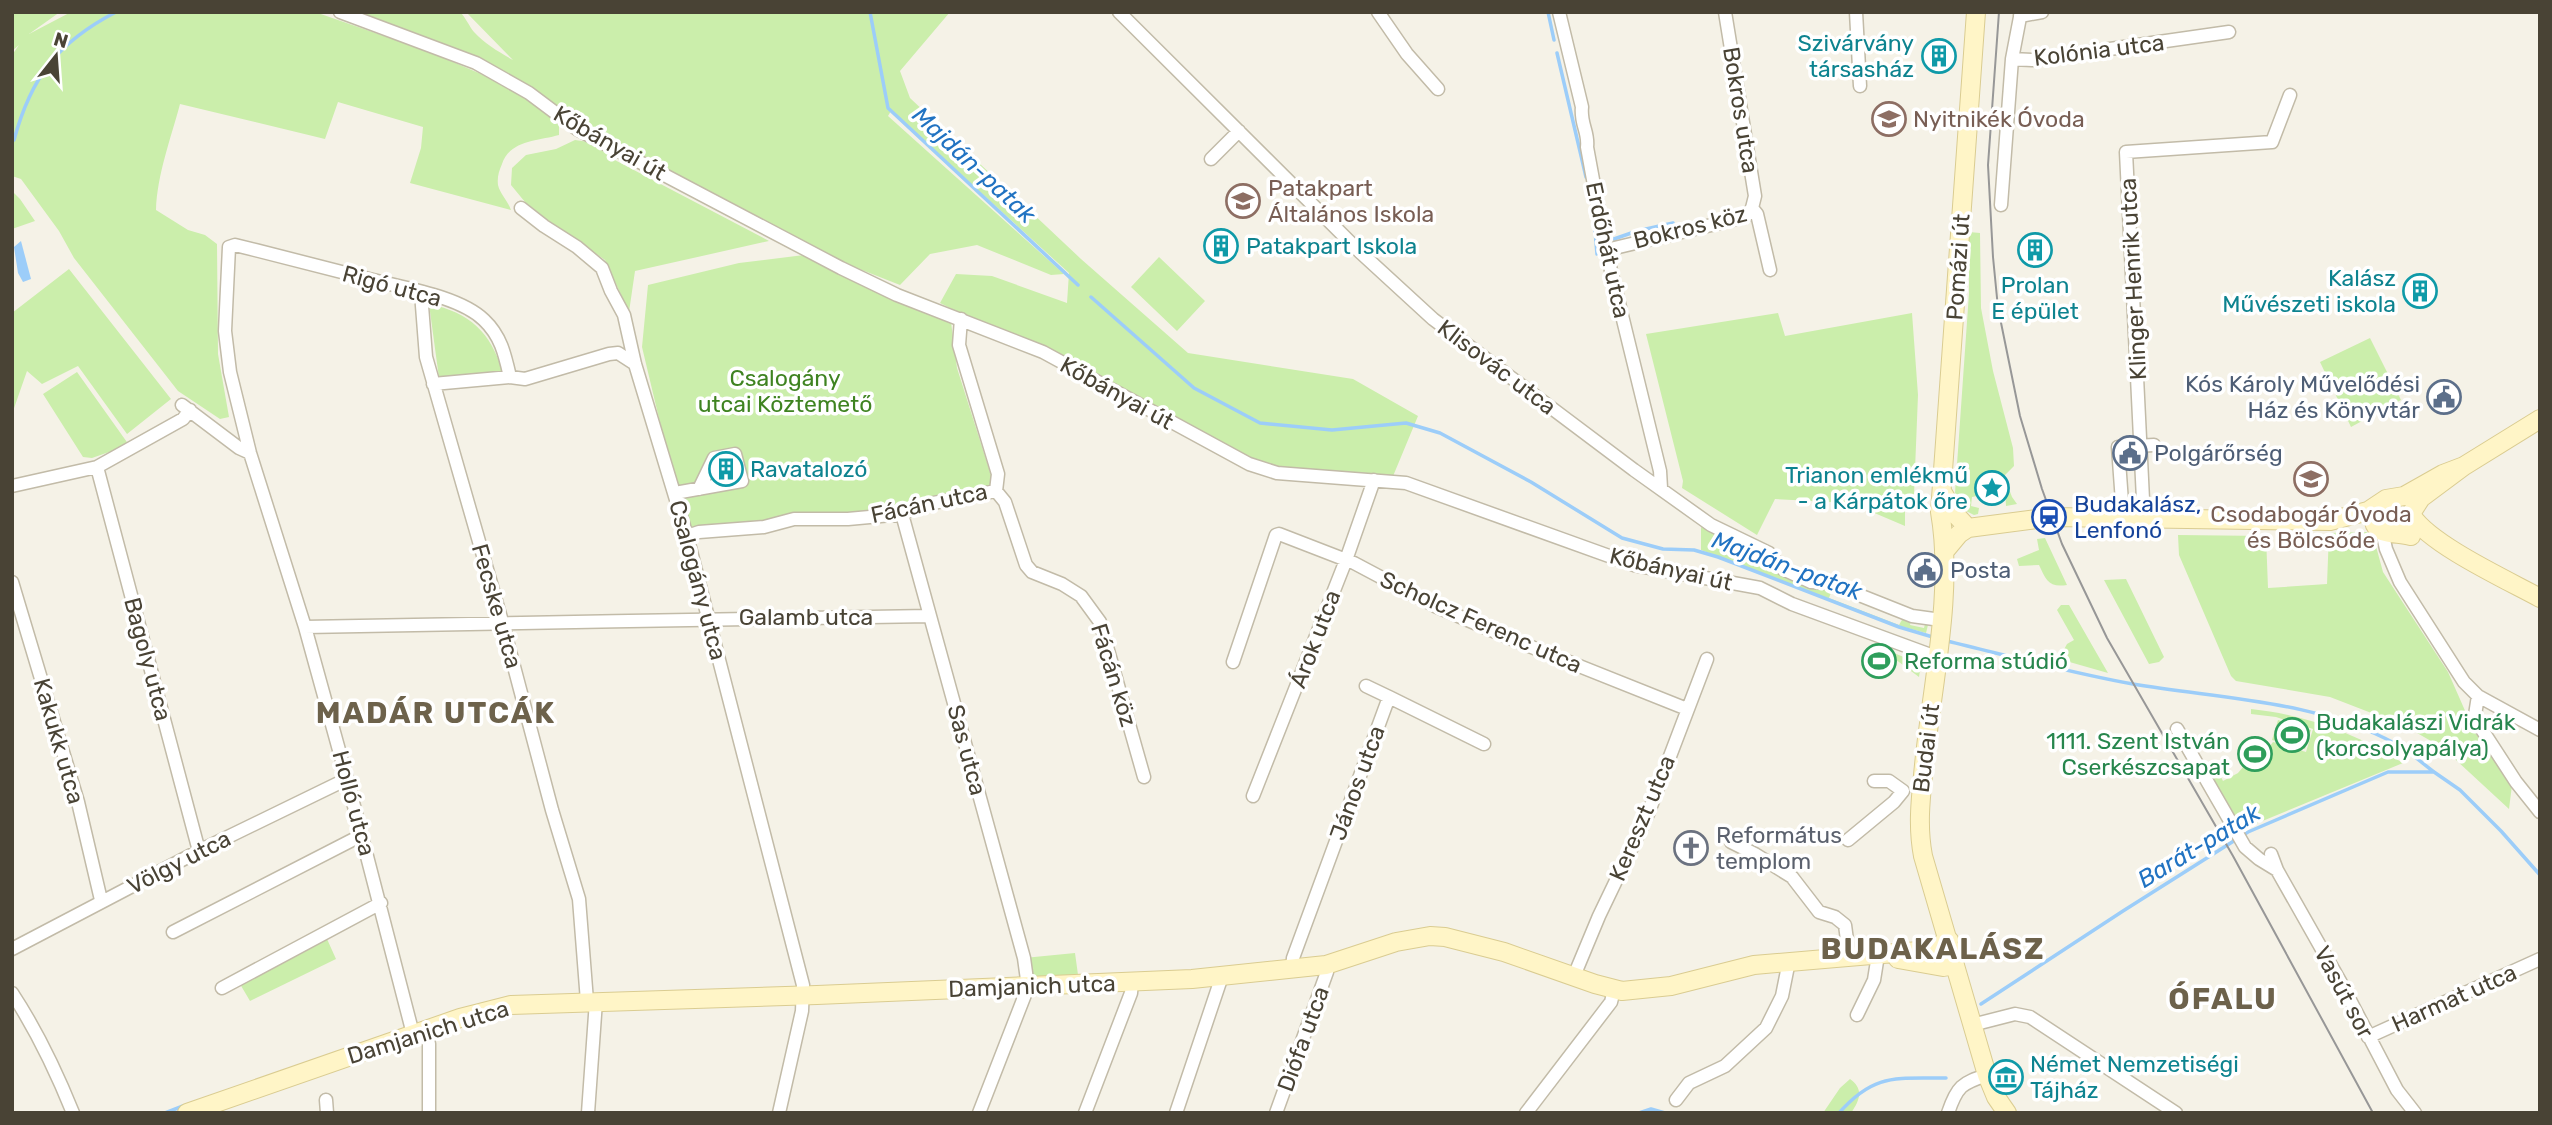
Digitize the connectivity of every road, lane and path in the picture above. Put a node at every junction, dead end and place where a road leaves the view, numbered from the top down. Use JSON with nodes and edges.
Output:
{"nodes":[{"id":1,"x":340,"y":12,"type":"edge"},
{"id":2,"x":1119,"y":12,"type":"edge"},
{"id":3,"x":1378,"y":12,"type":"edge"},
{"id":4,"x":1559,"y":12,"type":"edge"},
{"id":5,"x":1725,"y":12,"type":"edge"},
{"id":6,"x":1856,"y":12,"type":"edge"},
{"id":7,"x":1976,"y":12,"type":"edge"},
{"id":8,"x":2042,"y":12,"type":"edge"},
{"id":9,"x":2020,"y":14,"type":"edge"},
{"id":10,"x":2230,"y":32,"type":"dead end"},
{"id":11,"x":2012,"y":59,"type":"junction"},
{"id":12,"x":1860,"y":86,"type":"dead end"},
{"id":13,"x":1438,"y":89,"type":"dead end"},
{"id":14,"x":2290,"y":95,"type":"dead end"},
{"id":15,"x":1239,"y":131,"type":"junction"},
{"id":16,"x":1211,"y":159,"type":"dead end"},
{"id":17,"x":2001,"y":205,"type":"dead end"},
{"id":18,"x":521,"y":208,"type":"dead end"},
{"id":19,"x":1752,"y":208,"type":"junction"},
{"id":20,"x":235,"y":245,"type":"joint"},
{"id":21,"x":1606,"y":250,"type":"junction"},
{"id":22,"x":1770,"y":270,"type":"dead end"},
{"id":23,"x":421,"y":293,"type":"junction"},
{"id":24,"x":961,"y":319,"type":"junction"},
{"id":25,"x":635,"y":364,"type":"junction"},
{"id":26,"x":510,"y":377,"type":"junction"},
{"id":27,"x":433,"y":384,"type":"junction"},
{"id":28,"x":2540,"y":419,"type":"edge"},
{"id":29,"x":2148,"y":446,"type":"junction"},
{"id":30,"x":250,"y":453,"type":"junction"},
{"id":31,"x":2464,"y":466,"type":"junction"},
{"id":32,"x":97,"y":467,"type":"junction"},
{"id":33,"x":1374,"y":480,"type":"junction"},
{"id":34,"x":12,"y":486,"type":"edge"},
{"id":35,"x":1661,"y":488,"type":"junction"},
{"id":36,"x":699,"y":489,"type":"dead end"},
{"id":37,"x":996,"y":491,"type":"junction"},
{"id":38,"x":675,"y":493,"type":"junction"},
{"id":39,"x":2395,"y":498,"type":"junction"},
{"id":40,"x":2122,"y":502,"type":"dead end"},
{"id":41,"x":2377,"y":505,"type":"junction"},
{"id":42,"x":902,"y":514,"type":"junction"},
{"id":43,"x":2412,"y":514,"type":"junction"},
{"id":44,"x":2144,"y":520,"type":"junction"},
{"id":45,"x":2330,"y":521,"type":"junction"},
{"id":46,"x":1957,"y":526,"type":"junction"},
{"id":47,"x":2389,"y":531,"type":"junction"},
{"id":48,"x":687,"y":536,"type":"junction"},
{"id":49,"x":2460,"y":554,"type":"junction"},
{"id":50,"x":1346,"y":560,"type":"junction"},
{"id":51,"x":12,"y":582,"type":"edge"},
{"id":52,"x":2540,"y":598,"type":"edge"},
{"id":53,"x":930,"y":617,"type":"junction"},
{"id":54,"x":709,"y":618,"type":"junction"},
{"id":55,"x":1940,"y":624,"type":"junction"},
{"id":56,"x":503,"y":625,"type":"junction"},
{"id":57,"x":305,"y":627,"type":"junction"},
{"id":58,"x":1937,"y":653,"type":"junction"},
{"id":59,"x":1707,"y":659,"type":"dead end"},
{"id":60,"x":1233,"y":663,"type":"dead end"},
{"id":61,"x":1366,"y":686,"type":"dead end"},
{"id":62,"x":2477,"y":696,"type":"junction"},
{"id":63,"x":1389,"y":697,"type":"junction"},
{"id":64,"x":1687,"y":709,"type":"junction"},
{"id":65,"x":2178,"y":729,"type":"dead end"},
{"id":66,"x":2540,"y":730,"type":"edge"},
{"id":67,"x":1484,"y":744,"type":"dead end"},
{"id":68,"x":1144,"y":776,"type":"dead end"},
{"id":69,"x":347,"y":779,"type":"junction"},
{"id":70,"x":1874,"y":781,"type":"dead end"},
{"id":71,"x":1912,"y":792,"type":"junction"},
{"id":72,"x":1253,"y":796,"type":"dead end"},
{"id":73,"x":2540,"y":812,"type":"edge"},
{"id":74,"x":362,"y":835,"type":"junction"},
{"id":75,"x":1848,"y":840,"type":"dead end"},
{"id":76,"x":1731,"y":842,"type":"dead end"},
{"id":77,"x":199,"y":851,"type":"junction"},
{"id":78,"x":2271,"y":854,"type":"dead end"},
{"id":79,"x":2277,"y":870,"type":"junction"},
{"id":80,"x":101,"y":900,"type":"junction"},
{"id":81,"x":381,"y":903,"type":"junction"},
{"id":82,"x":173,"y":932,"type":"dead end"},
{"id":83,"x":1949,"y":940,"type":"junction"},
{"id":84,"x":12,"y":949,"type":"edge"},
{"id":85,"x":1878,"y":954,"type":"junction"},
{"id":86,"x":1849,"y":955,"type":"junction"},
{"id":87,"x":2540,"y":959,"type":"edge"},
{"id":88,"x":1788,"y":961,"type":"junction"},
{"id":89,"x":1326,"y":965,"type":"junction"},
{"id":90,"x":1955,"y":965,"type":"junction"},
{"id":91,"x":1292,"y":970,"type":"junction"},
{"id":92,"x":1222,"y":976,"type":"junction"},
{"id":93,"x":1574,"y":976,"type":"junction"},
{"id":94,"x":1132,"y":982,"type":"junction"},
{"id":95,"x":1028,"y":987,"type":"junction"},
{"id":96,"x":222,"y":988,"type":"dead end"},
{"id":97,"x":1614,"y":990,"type":"junction"},
{"id":98,"x":12,"y":993,"type":"edge"},
{"id":99,"x":803,"y":996,"type":"junction"},
{"id":100,"x":591,"y":1001,"type":"junction"},
{"id":101,"x":1857,"y":1015,"type":"dead end"},
{"id":102,"x":1972,"y":1025,"type":"junction"},
{"id":103,"x":419,"y":1032,"type":"junction"},
{"id":104,"x":2368,"y":1037,"type":"junction"},
{"id":105,"x":1987,"y":1075,"type":"junction"},
{"id":106,"x":1676,"y":1100,"type":"dead end"},
{"id":107,"x":1538,"y":1107,"type":"edge"},
{"id":108,"x":73,"y":1113,"type":"edge"},
{"id":109,"x":187,"y":1113,"type":"edge"},
{"id":110,"x":429,"y":1113,"type":"edge"},
{"id":111,"x":588,"y":1113,"type":"edge"},
{"id":112,"x":779,"y":1113,"type":"edge"},
{"id":113,"x":979,"y":1113,"type":"edge"},
{"id":114,"x":1085,"y":1113,"type":"edge"},
{"id":115,"x":1176,"y":1113,"type":"edge"},
{"id":116,"x":1276,"y":1113,"type":"edge"},
{"id":117,"x":1526,"y":1113,"type":"edge"},
{"id":118,"x":1948,"y":1113,"type":"edge"},
{"id":119,"x":2007,"y":1113,"type":"edge"},
{"id":120,"x":2176,"y":1113,"type":"edge"},
{"id":121,"x":2415,"y":1113,"type":"edge"}],
"edges":[{"from":1,"to":24,"type":"street","name":"Kőbányai út"},
{"from":2,"to":15,"type":"street","name":"Klisovác utca"},
{"from":3,"to":13,"type":"street"},
{"from":4,"to":21,"type":"street","name":"Erdőhát utca"},
{"from":5,"to":19,"type":"street","name":"Bokros utca"},
{"from":6,"to":12,"type":"street"},
{"from":7,"to":46,"type":"main road","name":"Pomázi út"},
{"from":8,"to":9,"type":"street"},
{"from":9,"to":11,"type":"street","name":"Kolónia utca"},
{"from":10,"to":11,"type":"street","name":"Kolónia utca"},
{"from":11,"to":17,"type":"street"},
{"from":14,"to":29,"type":"street","name":"Klinger Henrik utca"},
{"from":15,"to":16,"type":"street"},
{"from":15,"to":35,"type":"street","name":"Klisovác utca"},
{"from":18,"to":25,"type":"street","name":"Csalogány utca"},
{"from":19,"to":21,"type":"street","name":"Bokros köz"},
{"from":19,"to":22,"type":"street","name":"Bokros köz"},
{"from":20,"to":23,"type":"street","name":"Rigó utca"},
{"from":20,"to":30,"type":"street","name":"Holló utca"},
{"from":21,"to":35,"type":"street","name":"Erdőhát utca"},
{"from":23,"to":26,"type":"street","name":"Rigó utca"},
{"from":23,"to":27,"type":"street","name":"Fecske utca"},
{"from":24,"to":33,"type":"street","name":"Kőbányai út"},
{"from":24,"to":37,"type":"street","name":"Fácán utca"},
{"from":25,"to":26,"type":"street"},
{"from":25,"to":38,"type":"street","name":"Csalogány utca"},
{"from":26,"to":27,"type":"street"},
{"from":27,"to":56,"type":"street","name":"Fecske utca"},
{"from":28,"to":31,"type":"main road"},
{"from":29,"to":40,"type":"street"},
{"from":29,"to":44,"type":"street","name":"Klinger Henrik utca"},
{"from":30,"to":32,"type":"street"},
{"from":30,"to":57,"type":"street","name":"Holló utca"},
{"from":31,"to":39,"type":"main road"},
{"from":31,"to":43,"type":"main road"},
{"from":32,"to":34,"type":"street"},
{"from":32,"to":77,"type":"street","name":"Bagoly utca"},
{"from":33,"to":50,"type":"street","name":"Árok utca"},
{"from":33,"to":58,"type":"street","name":"Kőbányai út"},
{"from":35,"to":55,"type":"street","name":"Klisovác utca"},
{"from":36,"to":38,"type":"street"},
{"from":37,"to":42,"type":"street","name":"Fácán utca"},
{"from":37,"to":68,"type":"street","name":"Fácán köz"},
{"from":38,"to":48,"type":"street","name":"Csalogány utca"},
{"from":39,"to":41,"type":"main road"},
{"from":39,"to":43,"type":"main road"},
{"from":41,"to":45,"type":"main road"},
{"from":41,"to":47,"type":"main road"},
{"from":42,"to":48,"type":"street","name":"Fácán utca"},
{"from":42,"to":53,"type":"street","name":"Sas utca"},
{"from":43,"to":47,"type":"main road"},
{"from":43,"to":49,"type":"main road"},
{"from":44,"to":45,"type":"main road"},
{"from":44,"to":46,"type":"main road"},
{"from":45,"to":47,"type":"main road"},
{"from":46,"to":55,"type":"main road","name":"Budai út"},
{"from":47,"to":49,"type":"main road"},
{"from":47,"to":62,"type":"street"},
{"from":48,"to":54,"type":"street","name":"Csalogány utca"},
{"from":49,"to":52,"type":"main road"},
{"from":50,"to":60,"type":"street","name":"Scholcz Ferenc utca"},
{"from":50,"to":64,"type":"street","name":"Scholcz Ferenc utca"},
{"from":50,"to":72,"type":"street","name":"Árok utca"},
{"from":51,"to":80,"type":"street","name":"Kakukk utca"},
{"from":53,"to":54,"type":"street","name":"Galamb utca"},
{"from":53,"to":95,"type":"street","name":"Sas utca"},
{"from":54,"to":56,"type":"street","name":"Galamb utca"},
{"from":54,"to":99,"type":"street","name":"Csalogány utca"},
{"from":55,"to":58,"type":"main road","name":"Budai út"},
{"from":56,"to":57,"type":"street","name":"Galamb utca"},
{"from":56,"to":100,"type":"street","name":"Fecske utca"},
{"from":57,"to":69,"type":"street","name":"Holló utca"},
{"from":58,"to":71,"type":"main road","name":"Budai út"},
{"from":59,"to":64,"type":"street","name":"Kereszt utca"},
{"from":61,"to":63,"type":"street"},
{"from":62,"to":66,"type":"street"},
{"from":62,"to":73,"type":"street"},
{"from":63,"to":67,"type":"street","name":"János utca"},
{"from":63,"to":91,"type":"street","name":"János utca"},
{"from":64,"to":93,"type":"street","name":"Kereszt utca"},
{"from":65,"to":79,"type":"street","name":"Vasút sor"},
{"from":69,"to":74,"type":"street","name":"Holló utca"},
{"from":69,"to":77,"type":"street","name":"Völgy utca"},
{"from":70,"to":71,"type":"street"},
{"from":71,"to":75,"type":"street"},
{"from":71,"to":83,"type":"main road","name":"Budai út"},
{"from":74,"to":81,"type":"street","name":"Holló utca"},
{"from":74,"to":82,"type":"street"},
{"from":76,"to":86,"type":"street"},
{"from":77,"to":80,"type":"street","name":"Völgy utca"},
{"from":78,"to":79,"type":"street","name":"Vasút sor"},
{"from":79,"to":104,"type":"street","name":"Vasút sor"},
{"from":80,"to":84,"type":"street","name":"Völgy utca"},
{"from":81,"to":96,"type":"street"},
{"from":81,"to":103,"type":"street","name":"Holló utca"},
{"from":83,"to":85,"type":"main road"},
{"from":83,"to":90,"type":"main road","name":"Budai út"},
{"from":85,"to":86,"type":"main road","name":"Damjanich utca"},
{"from":85,"to":90,"type":"main road"},
{"from":85,"to":101,"type":"street"},
{"from":86,"to":88,"type":"main road","name":"Damjanich utca"},
{"from":87,"to":104,"type":"street","name":"Harmat utca"},
{"from":88,"to":97,"type":"main road","name":"Damjanich utca"},
{"from":88,"to":106,"type":"street"},
{"from":89,"to":91,"type":"main road","name":"Damjanich utca"},
{"from":89,"to":93,"type":"main road","name":"Damjanich utca"},
{"from":89,"to":116,"type":"street","name":"Diófa utca"},
{"from":90,"to":102,"type":"main road","name":"Budai út"},
{"from":91,"to":92,"type":"main road","name":"Damjanich utca"},
{"from":92,"to":94,"type":"main road","name":"Damjanich utca"},
{"from":92,"to":115,"type":"street"},
{"from":93,"to":97,"type":"main road","name":"Damjanich utca"},
{"from":94,"to":95,"type":"main road","name":"Damjanich utca"},
{"from":94,"to":114,"type":"street"},
{"from":95,"to":99,"type":"main road","name":"Damjanich utca"},
{"from":95,"to":113,"type":"street"},
{"from":97,"to":107,"type":"street"},
{"from":98,"to":108,"type":"street"},
{"from":99,"to":100,"type":"main road","name":"Damjanich utca"},
{"from":99,"to":112,"type":"street","name":"Csalogány utca"},
{"from":100,"to":103,"type":"main road","name":"Damjanich utca"},
{"from":100,"to":111,"type":"street","name":"Fecske utca"},
{"from":102,"to":105,"type":"main road","name":"Budai út"},
{"from":102,"to":120,"type":"street"},
{"from":103,"to":109,"type":"main road","name":"Damjanich utca"},
{"from":103,"to":110,"type":"street","name":"Holló utca"},
{"from":104,"to":121,"type":"street","name":"Vasút sor"},
{"from":105,"to":118,"type":"street"},
{"from":105,"to":119,"type":"main road"},
{"from":107,"to":117,"type":"street"}]}
